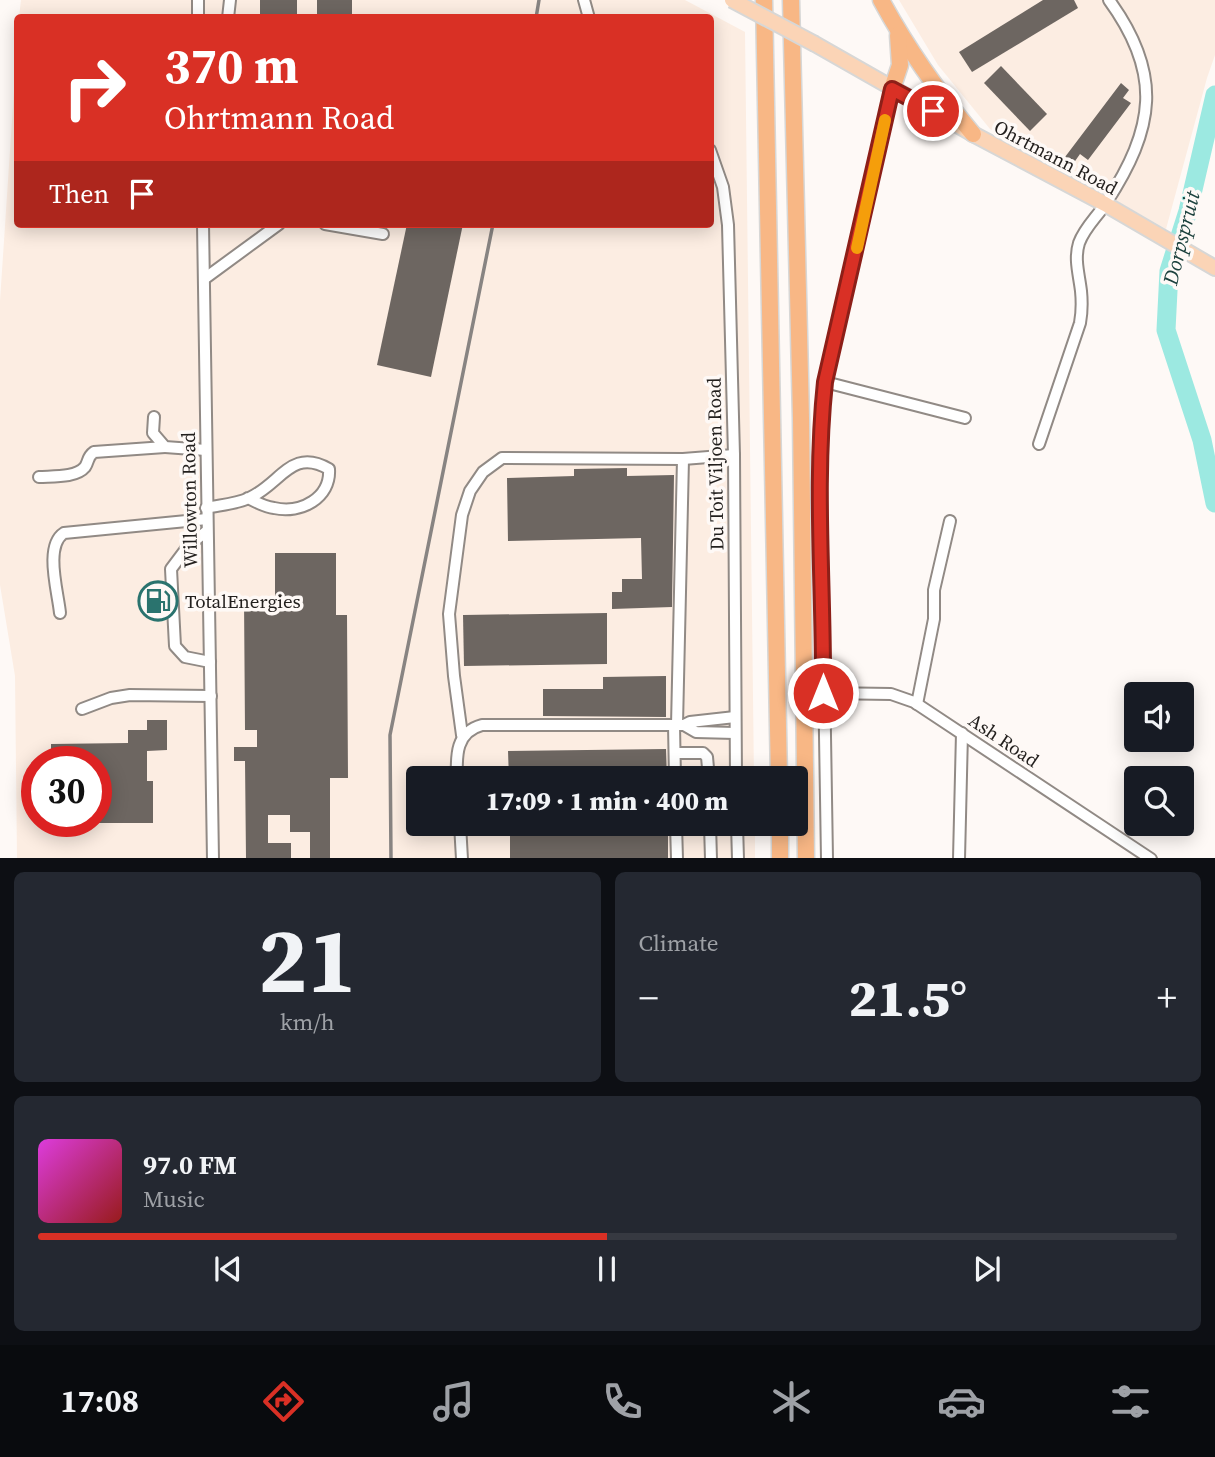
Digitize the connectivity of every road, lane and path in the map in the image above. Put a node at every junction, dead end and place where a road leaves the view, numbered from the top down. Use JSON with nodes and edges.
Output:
{"nodes":[{"id":1,"x":732,"y":0,"type":"edge"},
{"id":2,"x":764,"y":0,"type":"edge"},
{"id":3,"x":791,"y":0,"type":"edge"},
{"id":4,"x":881,"y":0,"type":"edge"},
{"id":5,"x":1109,"y":0,"type":"edge"},
{"id":6,"x":897,"y":30,"type":"junction"},
{"id":7,"x":892,"y":89,"type":"junction"},
{"id":8,"x":973,"y":134,"type":"junction"},
{"id":9,"x":714,"y":161,"type":"edge"},
{"id":10,"x":1105,"y":204,"type":"junction"},
{"id":11,"x":203,"y":228,"type":"edge"},
{"id":12,"x":274,"y":228,"type":"edge"},
{"id":13,"x":348,"y":228,"type":"edge"},
{"id":14,"x":383,"y":234,"type":"dead end"},
{"id":15,"x":1215,"y":267,"type":"edge"},
{"id":16,"x":204,"y":279,"type":"junction"},
{"id":17,"x":825,"y":382,"type":"junction"},
{"id":18,"x":154,"y":416,"type":"dead end"},
{"id":19,"x":965,"y":418,"type":"dead end"},
{"id":20,"x":1039,"y":444,"type":"dead end"},
{"id":21,"x":165,"y":447,"type":"junction"},
{"id":22,"x":206,"y":450,"type":"junction"},
{"id":23,"x":734,"y":456,"type":"junction"},
{"id":24,"x":683,"y":460,"type":"junction"},
{"id":25,"x":39,"y":477,"type":"dead end"},
{"id":26,"x":248,"y":498,"type":"junction"},
{"id":27,"x":207,"y":519,"type":"junction"},
{"id":28,"x":950,"y":522,"type":"dead end"},
{"id":29,"x":60,"y":614,"type":"dead end"},
{"id":30,"x":210,"y":662,"type":"junction"},
{"id":31,"x":823,"y":693,"type":"junction"},
{"id":32,"x":211,"y":696,"type":"junction"},
{"id":33,"x":917,"y":704,"type":"junction"},
{"id":34,"x":82,"y":709,"type":"dead end"},
{"id":35,"x":735,"y":717,"type":"junction"},
{"id":36,"x":678,"y":725,"type":"junction"},
{"id":37,"x":736,"y":733,"type":"junction"},
{"id":38,"x":962,"y":733,"type":"junction"},
{"id":39,"x":462,"y":735,"type":"junction"},
{"id":40,"x":675,"y":753,"type":"junction"},
{"id":41,"x":457,"y":766,"type":"edge"},
{"id":42,"x":676,"y":766,"type":"edge"},
{"id":43,"x":708,"y":766,"type":"edge"},
{"id":44,"x":736,"y":766,"type":"edge"},
{"id":45,"x":779,"y":766,"type":"edge"},
{"id":46,"x":461,"y":836,"type":"edge"},
{"id":47,"x":676,"y":836,"type":"edge"},
{"id":48,"x":710,"y":836,"type":"edge"},
{"id":49,"x":737,"y":836,"type":"edge"},
{"id":50,"x":780,"y":836,"type":"edge"},
{"id":51,"x":213,"y":858,"type":"edge"},
{"id":52,"x":462,"y":858,"type":"edge"},
{"id":53,"x":677,"y":858,"type":"edge"},
{"id":54,"x":711,"y":858,"type":"edge"},
{"id":55,"x":738,"y":858,"type":"edge"},
{"id":56,"x":780,"y":858,"type":"edge"},
{"id":57,"x":806,"y":858,"type":"edge"},
{"id":58,"x":827,"y":858,"type":"edge"},
{"id":59,"x":960,"y":858,"type":"edge"},
{"id":60,"x":1150,"y":858,"type":"edge"}],
"edges":[{"from":1,"to":7,"type":"main road","name":"Ohrtmann Road","bridge":true},
{"from":2,"to":45,"type":"highway"},
{"from":3,"to":57,"type":"highway"},
{"from":4,"to":6,"type":"highway"},
{"from":5,"to":10,"type":"street"},
{"from":6,"to":7,"type":"highway"},
{"from":6,"to":8,"type":"highway"},
{"from":7,"to":8,"type":"main road","name":"Ohrtmann Road"},
{"from":7,"to":17,"type":"street"},
{"from":8,"to":10,"type":"main road","name":"Ohrtmann Road"},
{"from":9,"to":23,"type":"street","name":"Du Toit Viljoen Road"},
{"from":10,"to":15,"type":"main road","name":"Ohrtmann Road"},
{"from":10,"to":20,"type":"street"},
{"from":11,"to":16,"type":"street","name":"Willowton Road"},
{"from":12,"to":16,"type":"street"},
{"from":13,"to":14,"type":"street"},
{"from":16,"to":22,"type":"street","name":"Willowton Road"},
{"from":17,"to":19,"type":"street"},
{"from":17,"to":31,"type":"street"},
{"from":18,"to":21,"type":"street"},
{"from":21,"to":22,"type":"street"},
{"from":21,"to":25,"type":"street"},
{"from":22,"to":27,"type":"street","name":"Willowton Road"},
{"from":23,"to":24,"type":"street"},
{"from":23,"to":35,"type":"street","name":"Du Toit Viljoen Road"},
{"from":24,"to":36,"type":"street"},
{"from":24,"to":39,"type":"street"},
{"from":26,"to":26,"type":"street"},
{"from":26,"to":27,"type":"street"},
{"from":27,"to":29,"type":"street"},
{"from":27,"to":30,"type":"street","name":"Willowton Road"},
{"from":27,"to":30,"type":"street"},
{"from":28,"to":33,"type":"street"},
{"from":30,"to":32,"type":"street","name":"Willowton Road"},
{"from":31,"to":33,"type":"street","name":"Ash Road"},
{"from":31,"to":58,"type":"street"},
{"from":32,"to":34,"type":"street"},
{"from":32,"to":51,"type":"street","name":"Willowton Road"},
{"from":33,"to":38,"type":"street","name":"Ash Road"},
{"from":35,"to":36,"type":"street"},
{"from":35,"to":37,"type":"street","name":"Du Toit Viljoen Road"},
{"from":36,"to":37,"type":"street"},
{"from":36,"to":39,"type":"street"},
{"from":36,"to":40,"type":"street"},
{"from":37,"to":44,"type":"street","name":"Du Toit Viljoen Road"},
{"from":38,"to":59,"type":"street"},
{"from":38,"to":60,"type":"street","name":"Ash Road"},
{"from":39,"to":41,"type":"street"},
{"from":40,"to":42,"type":"street"},
{"from":40,"to":43,"type":"street"},
{"from":46,"to":52,"type":"street"},
{"from":47,"to":53,"type":"street"},
{"from":48,"to":54,"type":"street"},
{"from":49,"to":55,"type":"street"},
{"from":50,"to":56,"type":"highway"}]}
